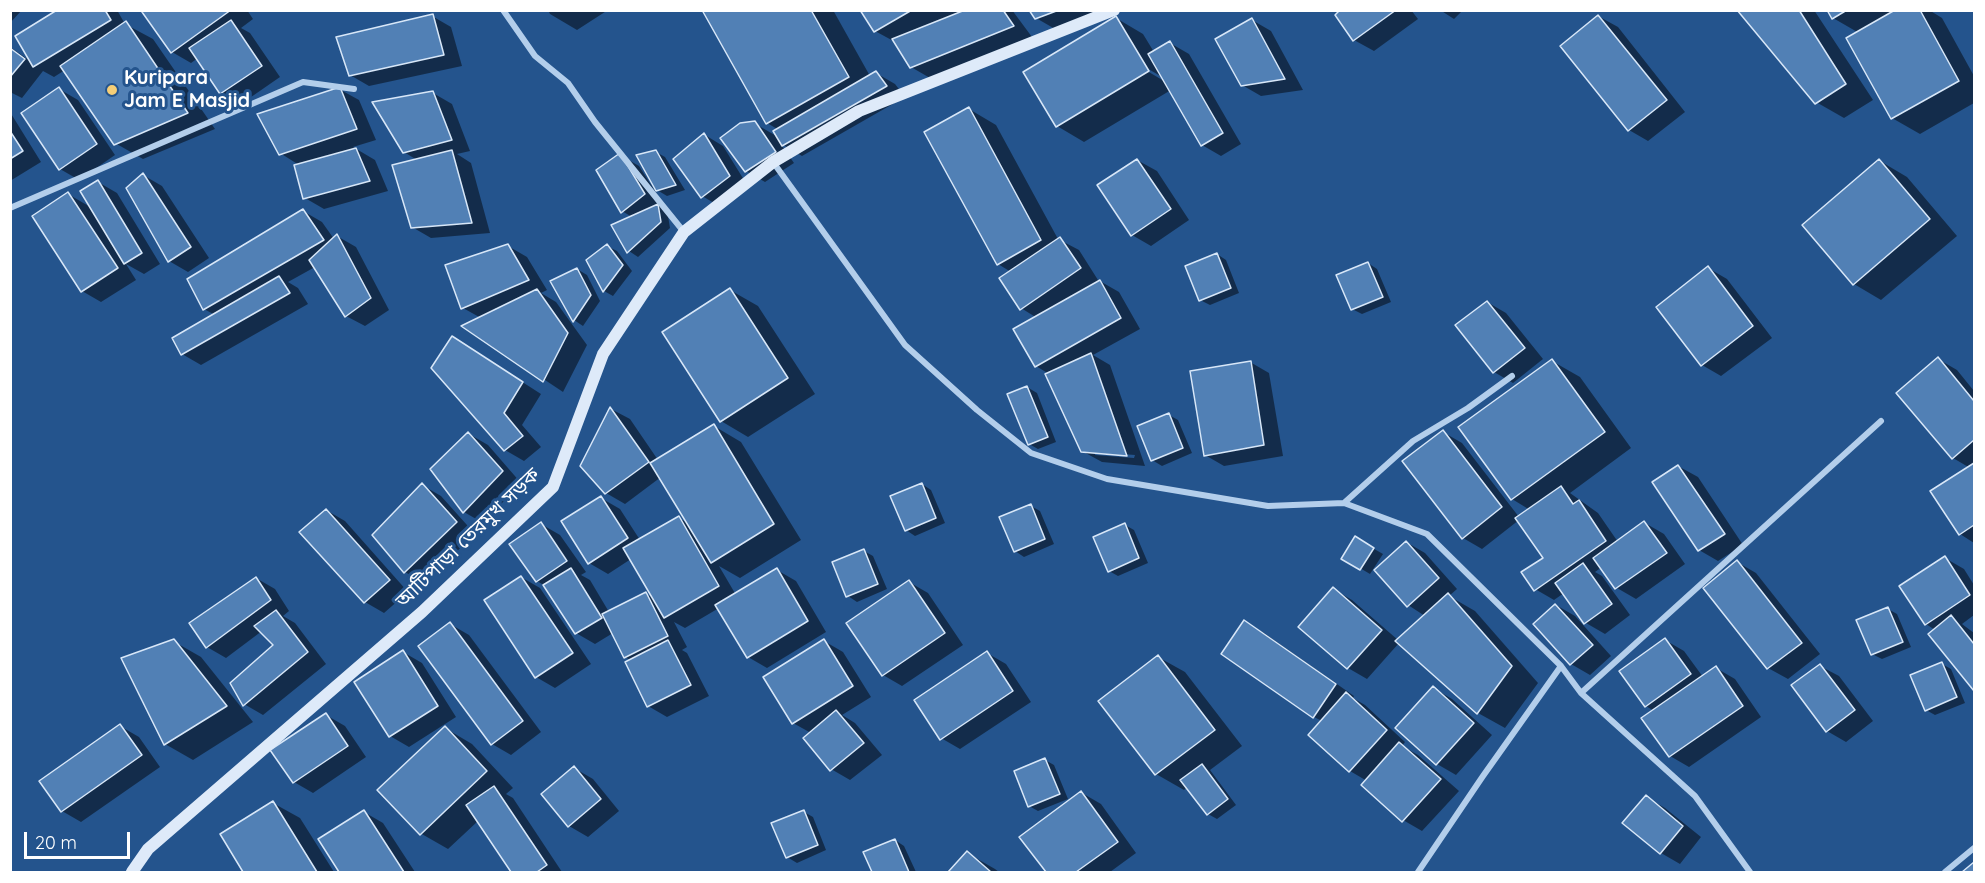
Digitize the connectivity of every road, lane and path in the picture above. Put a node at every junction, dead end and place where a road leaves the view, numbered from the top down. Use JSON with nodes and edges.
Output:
{"nodes":[{"id":1,"x":503,"y":10,"type":"edge"},
{"id":2,"x":1114,"y":10,"type":"edge"},
{"id":3,"x":354,"y":89,"type":"dead end"},
{"id":4,"x":773,"y":162,"type":"junction"},
{"id":5,"x":10,"y":208,"type":"edge"},
{"id":6,"x":684,"y":232,"type":"junction"},
{"id":7,"x":1512,"y":376,"type":"dead end"},
{"id":8,"x":1881,"y":421,"type":"dead end"},
{"id":9,"x":1344,"y":503,"type":"junction"},
{"id":10,"x":1561,"y":666,"type":"junction"},
{"id":11,"x":1581,"y":693,"type":"junction"},
{"id":12,"x":1974,"y":848,"type":"edge"},
{"id":13,"x":132,"y":873,"type":"edge"},
{"id":14,"x":1418,"y":873,"type":"edge"},
{"id":15,"x":1750,"y":873,"type":"edge"},
{"id":16,"x":1945,"y":873,"type":"edge"}],
"edges":[{"from":1,"to":6,"type":"street"},
{"from":2,"to":4,"type":"main road","name":"আটিপাড়া তেরমুখ সড়ক"},
{"from":3,"to":5,"type":"street"},
{"from":4,"to":6,"type":"main road","name":"আটিপাড়া তেরমুখ সড়ক"},
{"from":4,"to":9,"type":"street"},
{"from":6,"to":13,"type":"main road","name":"আটিপাড়া তেরমুখ সড়ক"},
{"from":7,"to":9,"type":"street"},
{"from":8,"to":11,"type":"street"},
{"from":9,"to":10,"type":"street"},
{"from":10,"to":11,"type":"street"},
{"from":10,"to":14,"type":"street"},
{"from":11,"to":15,"type":"street"},
{"from":12,"to":16,"type":"street"}]}
